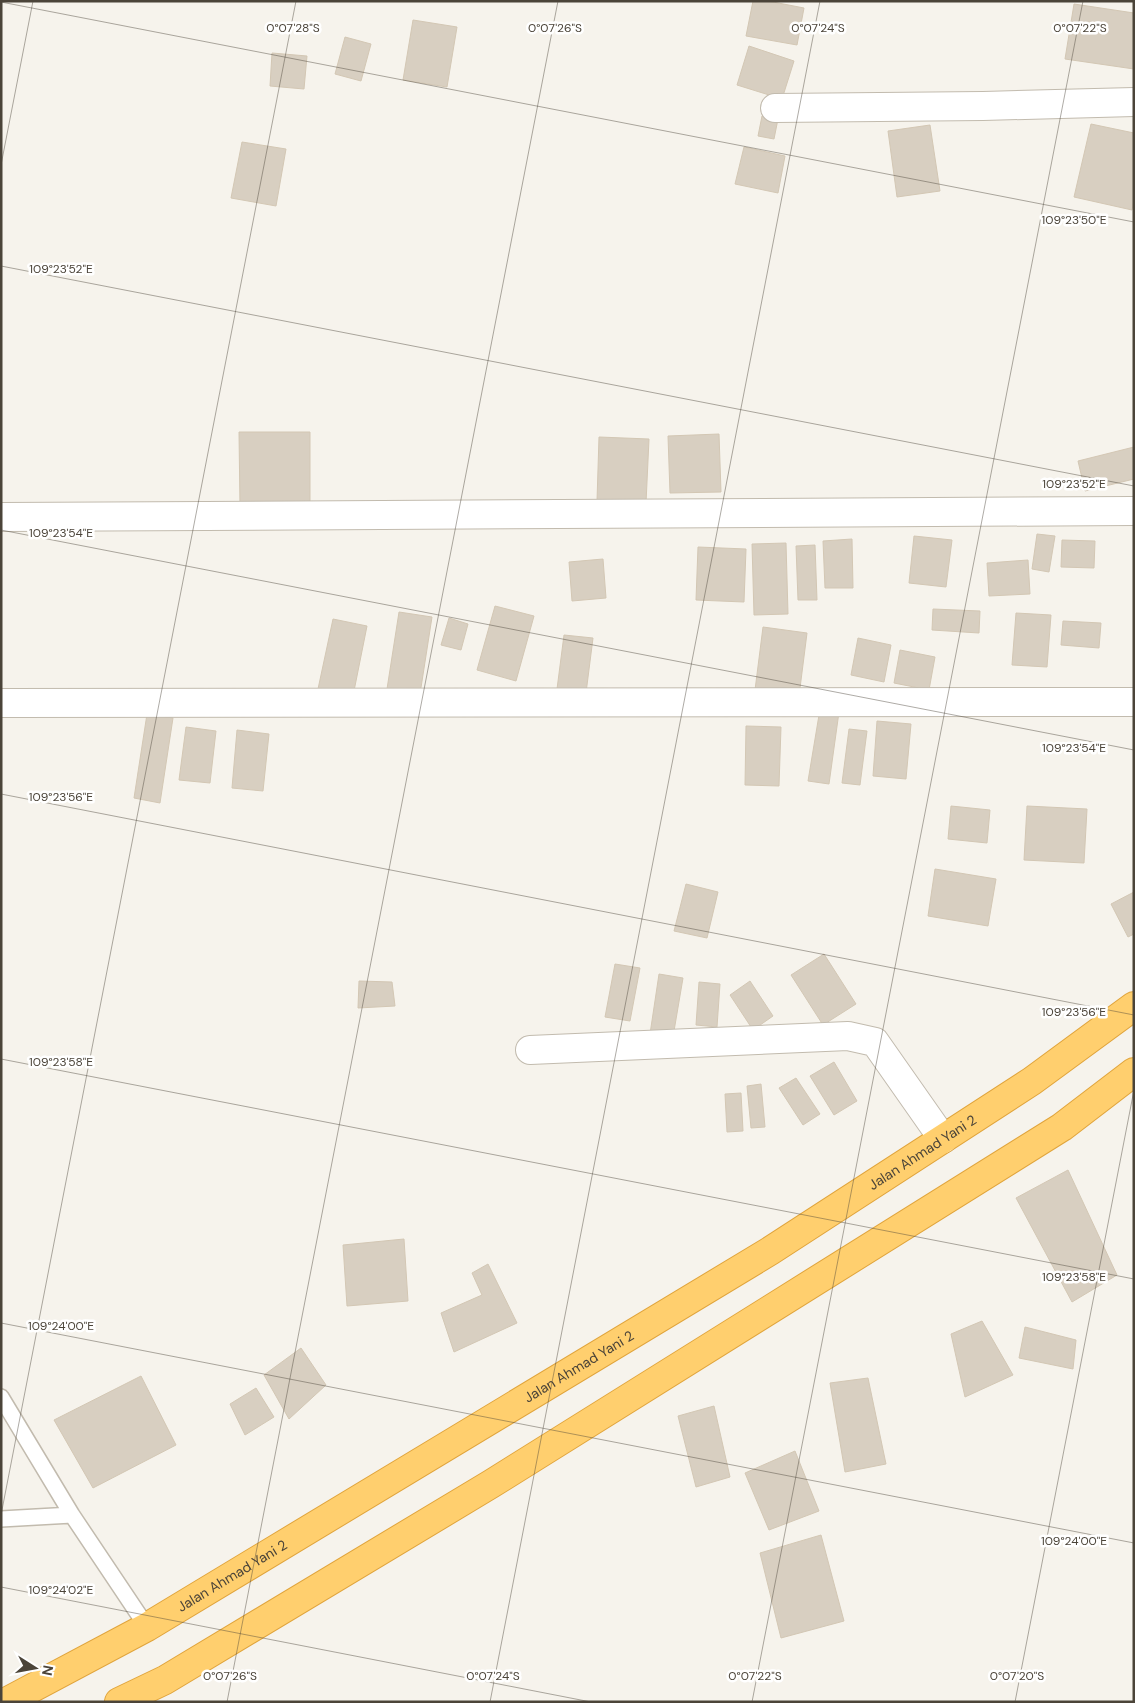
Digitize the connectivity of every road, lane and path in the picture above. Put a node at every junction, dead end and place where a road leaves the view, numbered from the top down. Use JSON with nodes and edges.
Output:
{"nodes":[{"id":1,"x":1134,"y":102,"type":"edge"},
{"id":2,"x":775,"y":108,"type":"dead end"},
{"id":3,"x":1134,"y":511,"type":"edge"},
{"id":4,"x":1,"y":517,"type":"edge"},
{"id":5,"x":1134,"y":702,"type":"edge"},
{"id":6,"x":1,"y":703,"type":"edge"},
{"id":7,"x":1134,"y":1006,"type":"edge"},
{"id":8,"x":530,"y":1050,"type":"dead end"},
{"id":9,"x":1134,"y":1072,"type":"edge"},
{"id":10,"x":943,"y":1139,"type":"junction"},
{"id":11,"x":1,"y":1397,"type":"edge"},
{"id":12,"x":72,"y":1514,"type":"junction"},
{"id":13,"x":1,"y":1519,"type":"edge"},
{"id":14,"x":147,"y":1626,"type":"junction"},
{"id":15,"x":6,"y":1702,"type":"edge"},
{"id":16,"x":119,"y":1702,"type":"edge"}],
"edges":[{"from":1,"to":2,"type":"street"},
{"from":3,"to":4,"type":"street"},
{"from":5,"to":6,"type":"street"},
{"from":7,"to":10,"type":"highway","name":"Jalan Ahmad Yani 2"},
{"from":8,"to":10,"type":"street"},
{"from":9,"to":16,"type":"highway"},
{"from":10,"to":14,"type":"highway","name":"Jalan Ahmad Yani 2"},
{"from":11,"to":12,"type":"lane"},
{"from":12,"to":13,"type":"lane"},
{"from":12,"to":14,"type":"lane"},
{"from":14,"to":15,"type":"highway","name":"Jalan Ahmad Yani 2"}]}
